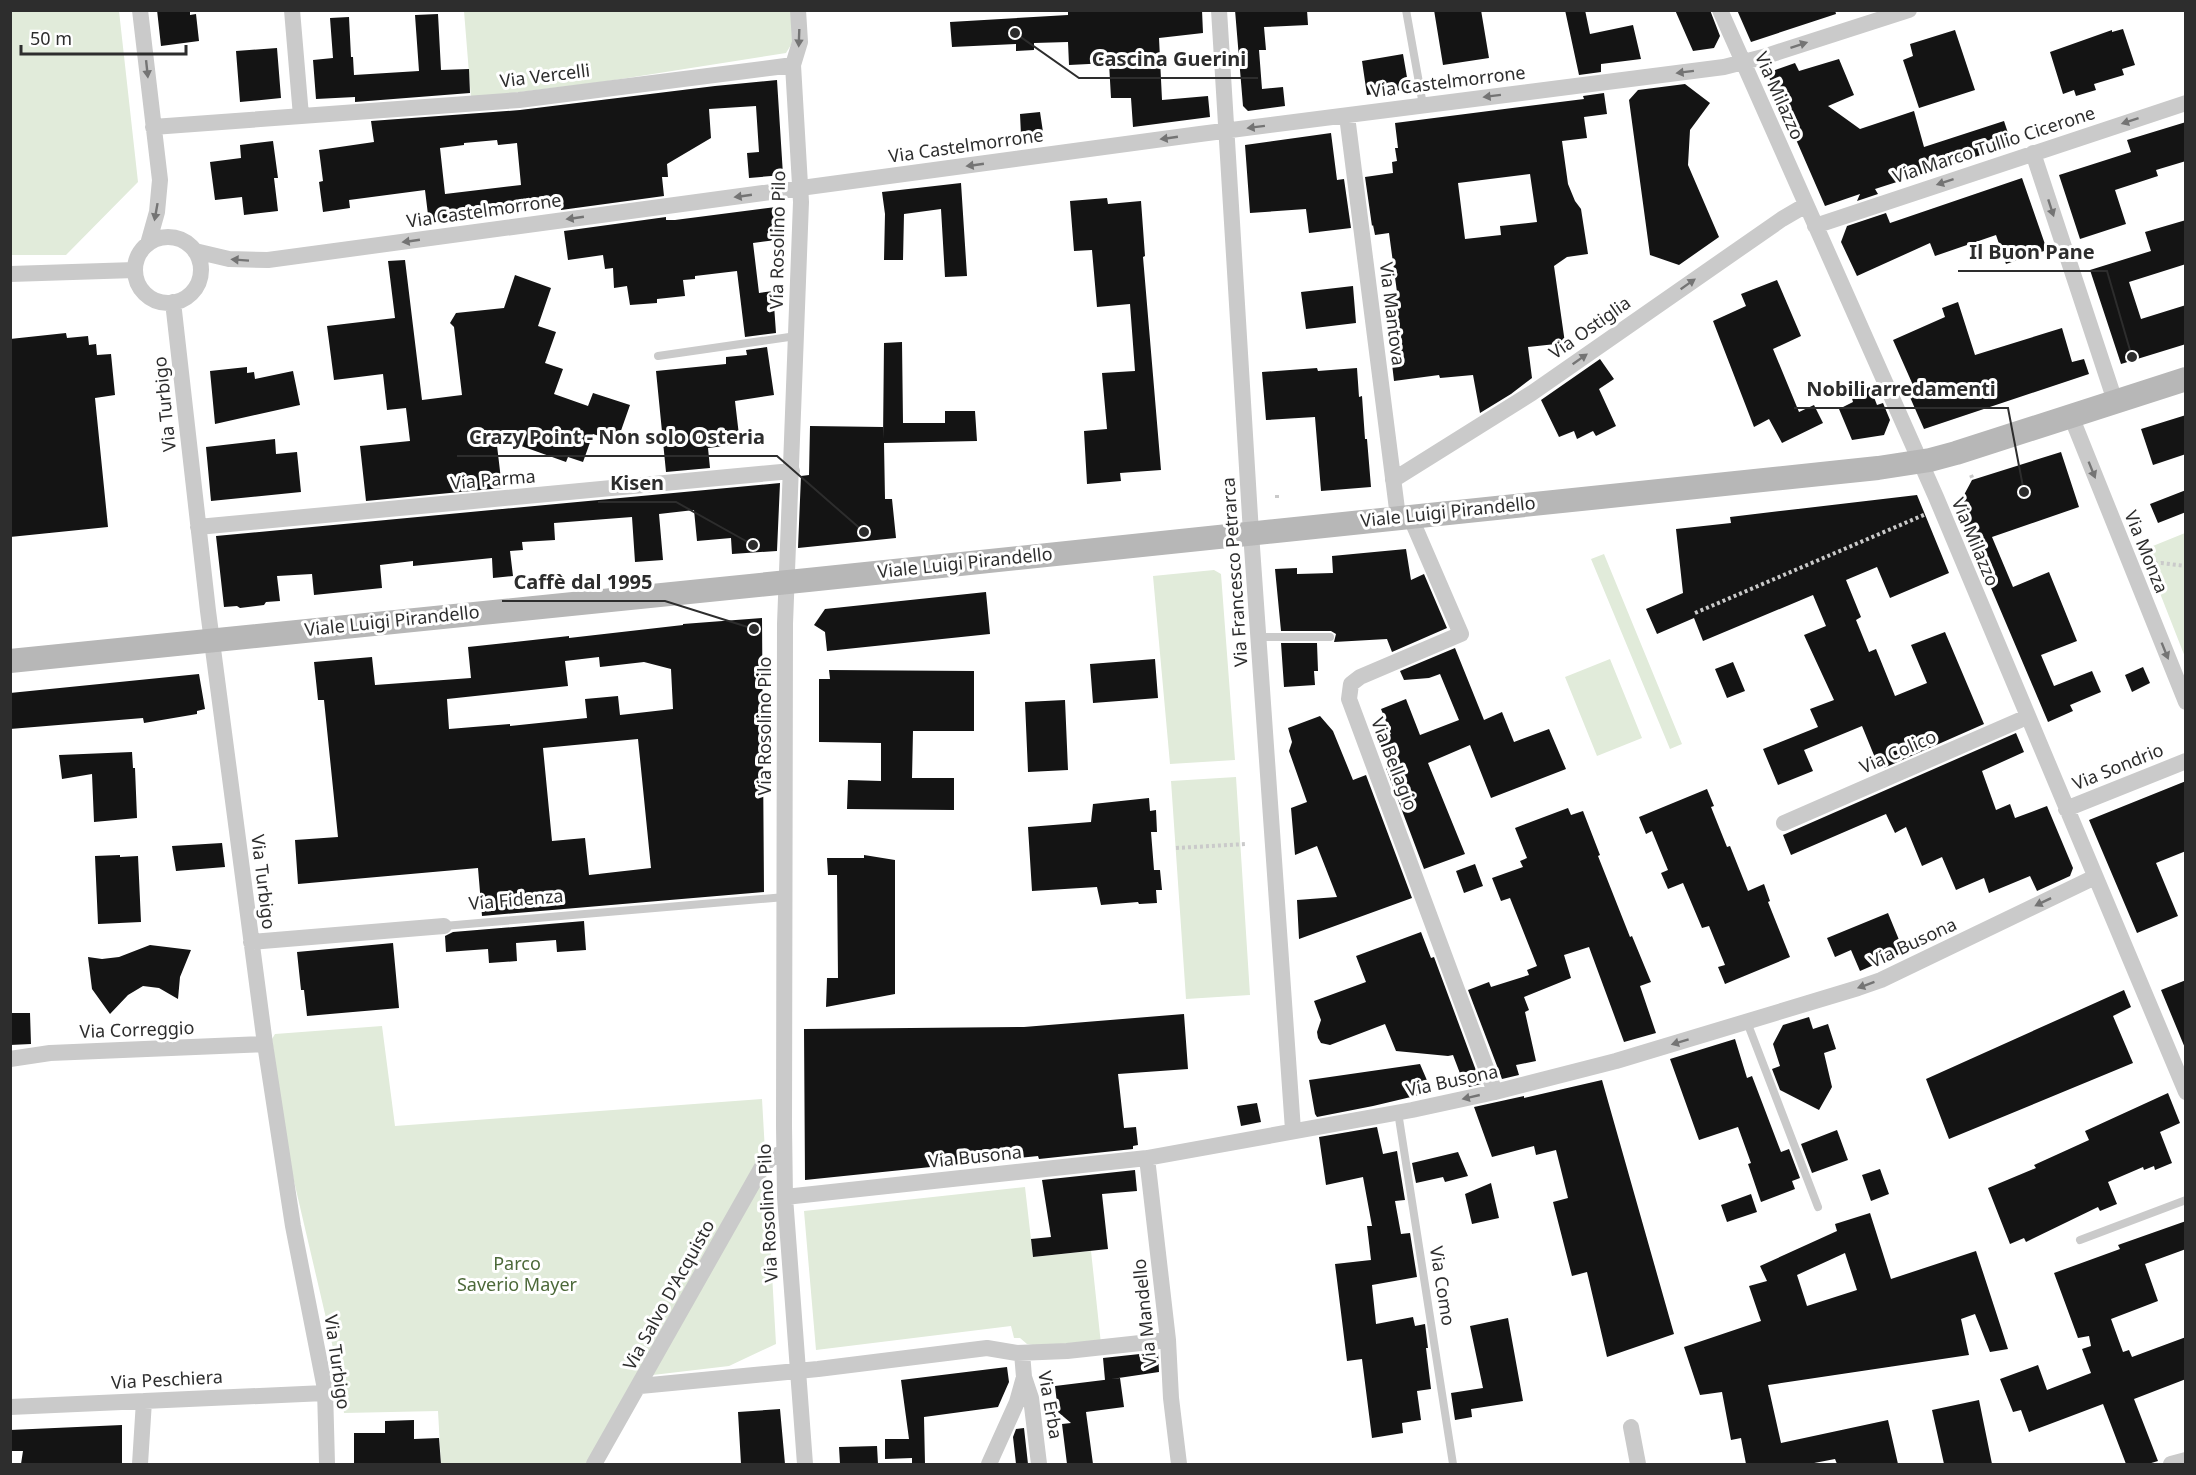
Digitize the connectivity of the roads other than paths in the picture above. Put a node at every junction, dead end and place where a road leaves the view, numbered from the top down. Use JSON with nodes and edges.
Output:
{"nodes":[{"id":1,"x":140,"y":10,"type":"edge"},
{"id":2,"x":292,"y":10,"type":"edge"},
{"id":3,"x":798,"y":10,"type":"edge"},
{"id":4,"x":1219,"y":10,"type":"edge"},
{"id":5,"x":1406,"y":10,"type":"edge"},
{"id":6,"x":1720,"y":10,"type":"edge"},
{"id":7,"x":1909,"y":10,"type":"edge"},
{"id":8,"x":1743,"y":63,"type":"junction"},
{"id":9,"x":793,"y":65,"type":"junction"},
{"id":10,"x":2186,"y":103,"type":"edge"},
{"id":11,"x":1423,"y":105,"type":"junction"},
{"id":12,"x":301,"y":116,"type":"junction"},
{"id":13,"x":1347,"y":116,"type":"junction"},
{"id":14,"x":153,"y":127,"type":"junction"},
{"id":15,"x":1227,"y":130,"type":"junction"},
{"id":16,"x":2033,"y":153,"type":"junction"},
{"id":17,"x":800,"y":188,"type":"junction"},
{"id":18,"x":1806,"y":205,"type":"junction"},
{"id":19,"x":1815,"y":226,"type":"junction"},
{"id":20,"x":148,"y":244,"type":"junction"},
{"id":21,"x":195,"y":251,"type":"junction"},
{"id":22,"x":135,"y":270,"type":"junction"},
{"id":23,"x":10,"y":274,"type":"edge"},
{"id":24,"x":173,"y":302,"type":"junction"},
{"id":25,"x":796,"y":336,"type":"junction"},
{"id":26,"x":658,"y":356,"type":"dead end"},
{"id":27,"x":2186,"y":379,"type":"edge"},
{"id":28,"x":2115,"y":401,"type":"junction"},
{"id":29,"x":2071,"y":416,"type":"junction"},
{"id":30,"x":1919,"y":462,"type":"junction"},
{"id":31,"x":792,"y":471,"type":"junction"},
{"id":32,"x":1393,"y":480,"type":"junction"},
{"id":33,"x":1404,"y":516,"type":"junction"},
{"id":34,"x":198,"y":527,"type":"junction"},
{"id":35,"x":1251,"y":533,"type":"junction"},
{"id":36,"x":787,"y":582,"type":"junction"},
{"id":37,"x":1259,"y":637,"type":"junction"},
{"id":38,"x":1330,"y":637,"type":"dead end"},
{"id":39,"x":212,"y":640,"type":"junction"},
{"id":40,"x":10,"y":661,"type":"edge"},
{"id":41,"x":2186,"y":702,"type":"edge"},
{"id":42,"x":2027,"y":717,"type":"junction"},
{"id":43,"x":2186,"y":761,"type":"edge"},
{"id":44,"x":2066,"y":809,"type":"junction"},
{"id":45,"x":1784,"y":823,"type":"dead end"},
{"id":46,"x":2095,"y":877,"type":"junction"},
{"id":47,"x":784,"y":897,"type":"junction"},
{"id":48,"x":444,"y":926,"type":"joint"},
{"id":49,"x":251,"y":942,"type":"junction"},
{"id":50,"x":1747,"y":1022,"type":"junction"},
{"id":51,"x":265,"y":1044,"type":"junction"},
{"id":52,"x":2178,"y":1056,"type":"edge"},
{"id":53,"x":10,"y":1059,"type":"edge"},
{"id":54,"x":1496,"y":1092,"type":"junction"},
{"id":55,"x":2186,"y":1092,"type":"edge"},
{"id":56,"x":1398,"y":1112,"type":"junction"},
{"id":57,"x":1293,"y":1131,"type":"junction"},
{"id":58,"x":784,"y":1152,"type":"junction"},
{"id":59,"x":1147,"y":1158,"type":"junction"},
{"id":60,"x":785,"y":1197,"type":"junction"},
{"id":61,"x":2186,"y":1200,"type":"edge"},
{"id":62,"x":1818,"y":1207,"type":"dead end"},
{"id":63,"x":2080,"y":1240,"type":"dead end"},
{"id":64,"x":1168,"y":1340,"type":"junction"},
{"id":65,"x":1022,"y":1353,"type":"junction"},
{"id":66,"x":797,"y":1371,"type":"junction"},
{"id":67,"x":1024,"y":1377,"type":"junction"},
{"id":68,"x":640,"y":1386,"type":"junction"},
{"id":69,"x":325,"y":1393,"type":"junction"},
{"id":70,"x":144,"y":1401,"type":"junction"},
{"id":71,"x":10,"y":1407,"type":"edge"},
{"id":72,"x":1631,"y":1427,"type":"dead end"},
{"id":73,"x":2186,"y":1460,"type":"edge"},
{"id":74,"x":140,"y":1464,"type":"edge"},
{"id":75,"x":327,"y":1464,"type":"edge"},
{"id":76,"x":594,"y":1464,"type":"edge"},
{"id":77,"x":805,"y":1464,"type":"edge"},
{"id":78,"x":989,"y":1464,"type":"edge"},
{"id":79,"x":1040,"y":1464,"type":"edge"},
{"id":80,"x":1179,"y":1464,"type":"edge"},
{"id":81,"x":1453,"y":1464,"type":"edge"},
{"id":82,"x":1638,"y":1464,"type":"edge"},
{"id":83,"x":2171,"y":1464,"type":"edge"}],
"edges":[{"from":1,"to":14,"type":"street","one_way":true},
{"from":2,"to":12,"type":"street"},
{"from":3,"to":9,"type":"street","name":"Via Rosolino Pilo","one_way":true},
{"from":4,"to":15,"type":"street","name":"Via Francesco Petrarca"},
{"from":5,"to":11,"type":"lane"},
{"from":6,"to":8,"type":"street","name":"Via Milazzo"},
{"from":8,"to":7,"type":"street","name":"Via Castelmorrone","one_way":true},
{"from":8,"to":11,"type":"street","name":"Via Castelmorrone","one_way":true},
{"from":8,"to":18,"type":"street","name":"Via Milazzo"},
{"from":9,"to":12,"type":"street","name":"Via Vercelli"},
{"from":9,"to":17,"type":"street","name":"Via Rosolino Pilo"},
{"from":10,"to":16,"type":"street","name":"Via Marco Tullio Cicerone","one_way":true},
{"from":11,"to":13,"type":"street","name":"Via Castelmorrone"},
{"from":12,"to":14,"type":"street","name":"Via Vercelli"},
{"from":13,"to":15,"type":"street","name":"Via Castelmorrone","one_way":true},
{"from":13,"to":32,"type":"street","name":"Via Mantova"},
{"from":14,"to":20,"type":"street","one_way":true},
{"from":15,"to":17,"type":"street","name":"Via Castelmorrone","one_way":true},
{"from":15,"to":35,"type":"street","name":"Via Francesco Petrarca"},
{"from":16,"to":19,"type":"street","name":"Via Marco Tullio Cicerone","one_way":true},
{"from":16,"to":28,"type":"street","one_way":true},
{"from":17,"to":21,"type":"street","name":"Via Castelmorrone","one_way":true},
{"from":17,"to":25,"type":"street","name":"Via Rosolino Pilo"},
{"from":18,"to":19,"type":"street","name":"Via Milazzo"},
{"from":32,"to":18,"type":"street","name":"Via Ostiglia","one_way":true},
{"from":19,"to":30,"type":"street","name":"Via Milazzo"},
{"from":20,"to":21,"type":"street"},
{"from":20,"to":22,"type":"street"},
{"from":21,"to":24,"type":"street"},
{"from":22,"to":23,"type":"street"},
{"from":22,"to":24,"type":"street"},
{"from":24,"to":34,"type":"street","name":"Via Turbigo"},
{"from":25,"to":26,"type":"lane"},
{"from":25,"to":31,"type":"street","name":"Via Rosolino Pilo"},
{"from":27,"to":28,"type":"main road","name":"Viale Luigi Pirandello"},
{"from":28,"to":29,"type":"main road","name":"Viale Luigi Pirandello"},
{"from":29,"to":30,"type":"main road","name":"Viale Luigi Pirandello"},
{"from":29,"to":41,"type":"street","name":"Via Monza","one_way":true},
{"from":30,"to":33,"type":"main road","name":"Viale Luigi Pirandello"},
{"from":30,"to":42,"type":"street","name":"Via Milazzo"},
{"from":31,"to":34,"type":"street","name":"Via Parma"},
{"from":31,"to":36,"type":"street","name":"Via Rosolino Pilo"},
{"from":32,"to":33,"type":"street","name":"Via Mantova"},
{"from":33,"to":35,"type":"main road","name":"Viale Luigi Pirandello"},
{"from":33,"to":54,"type":"street","name":"Via Bellagio"},
{"from":34,"to":39,"type":"street","name":"Via Turbigo"},
{"from":35,"to":36,"type":"main road","name":"Viale Luigi Pirandello"},
{"from":35,"to":37,"type":"street","name":"Via Francesco Petrarca"},
{"from":36,"to":39,"type":"main road","name":"Viale Luigi Pirandello"},
{"from":36,"to":47,"type":"street","name":"Via Rosolino Pilo"},
{"from":37,"to":38,"type":"lane"},
{"from":37,"to":57,"type":"street","name":"Via Francesco Petrarca"},
{"from":39,"to":40,"type":"main road","name":"Viale Luigi Pirandello"},
{"from":39,"to":49,"type":"street","name":"Via Turbigo"},
{"from":42,"to":44,"type":"street","name":"Via Milazzo"},
{"from":42,"to":45,"type":"street","name":"Via Colico"},
{"from":43,"to":44,"type":"street","name":"Via Sondrio"},
{"from":44,"to":46,"type":"street","name":"Via Milazzo"},
{"from":46,"to":50,"type":"street","name":"Via Busona","one_way":true},
{"from":46,"to":52,"type":"street","name":"Via Milazzo"},
{"from":47,"to":48,"type":"lane","name":"Via Fidenza"},
{"from":47,"to":58,"type":"street","name":"Via Rosolino Pilo"},
{"from":48,"to":49,"type":"street","name":"Via Fidenza"},
{"from":49,"to":51,"type":"street","name":"Via Turbigo"},
{"from":50,"to":54,"type":"street","name":"Via Busona","one_way":true},
{"from":50,"to":62,"type":"lane"},
{"from":51,"to":53,"type":"street","name":"Via Correggio"},
{"from":51,"to":69,"type":"street","name":"Via Turbigo"},
{"from":52,"to":55,"type":"street","name":"Via Milazzo"},
{"from":54,"to":56,"type":"street","name":"Via Busona","one_way":true},
{"from":56,"to":57,"type":"street","name":"Via Busona"},
{"from":56,"to":81,"type":"lane","name":"Via Como"},
{"from":57,"to":59,"type":"street","name":"Via Busona"},
{"from":58,"to":60,"type":"street","name":"Via Rosolino Pilo"},
{"from":58,"to":68,"type":"street","name":"Via Salvo D'Acquisto"},
{"from":59,"to":60,"type":"street","name":"Via Busona"},
{"from":59,"to":64,"type":"street","name":"Via Mandello"},
{"from":60,"to":66,"type":"street","name":"Via Rosolino Pilo"},
{"from":61,"to":63,"type":"lane"},
{"from":64,"to":65,"type":"street"},
{"from":64,"to":80,"type":"street","name":"Via Mandello"},
{"from":65,"to":66,"type":"street"},
{"from":65,"to":67,"type":"street","name":"Via Erba"},
{"from":66,"to":68,"type":"street"},
{"from":66,"to":77,"type":"street","name":"Via Rosolino Pilo"},
{"from":67,"to":78,"type":"street"},
{"from":67,"to":79,"type":"street","name":"Via Erba"},
{"from":68,"to":76,"type":"street","name":"Via Salvo D'Acquisto"},
{"from":69,"to":70,"type":"street","name":"Via Peschiera"},
{"from":69,"to":75,"type":"street","name":"Via Turbigo"},
{"from":70,"to":71,"type":"street","name":"Via Peschiera"},
{"from":70,"to":74,"type":"street"},
{"from":72,"to":82,"type":"street"},
{"from":73,"to":83,"type":"street"}]}
